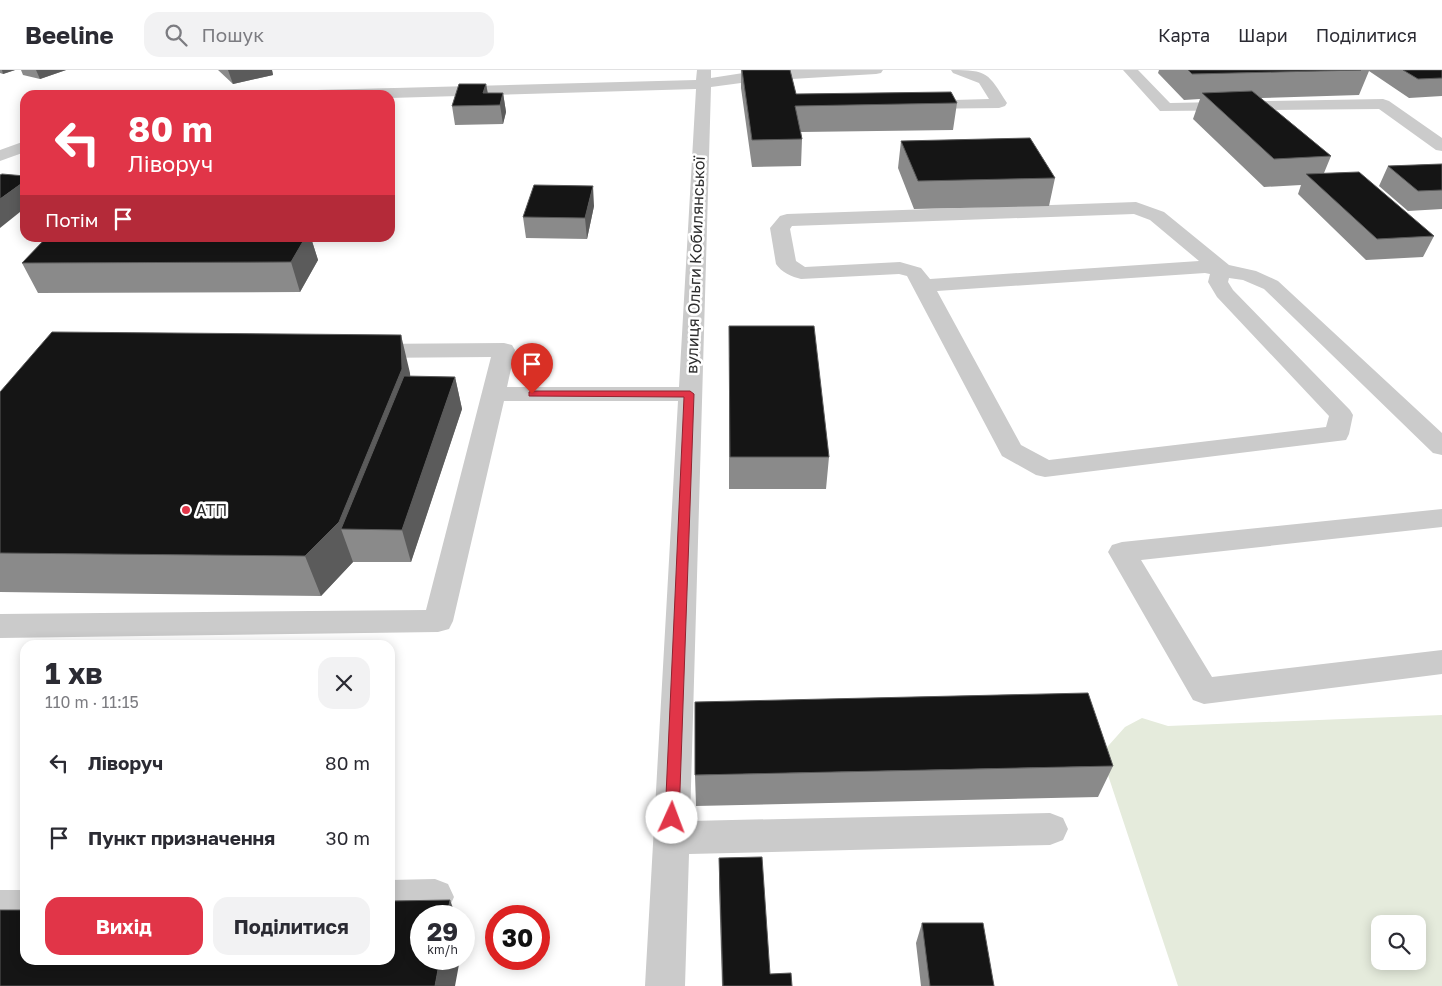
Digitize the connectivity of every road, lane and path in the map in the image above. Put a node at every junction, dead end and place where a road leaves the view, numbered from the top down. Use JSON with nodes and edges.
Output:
{"nodes":[{"id":1,"x":876,"y":70,"type":"edge"},
{"id":2,"x":958,"y":70,"type":"edge"},
{"id":3,"x":1130,"y":70,"type":"edge"},
{"id":4,"x":703,"y":77,"type":"edge"},
{"id":5,"x":1361,"y":90,"type":"dead end"},
{"id":6,"x":395,"y":91,"type":"edge"},
{"id":7,"x":1383,"y":104,"type":"junction"},
{"id":8,"x":903,"y":106,"type":"edge"},
{"id":9,"x":20,"y":135,"type":"edge"},
{"id":10,"x":0,"y":143,"type":"edge"},
{"id":11,"x":1442,"y":146,"type":"edge"},
{"id":12,"x":20,"y":148,"type":"edge"},
{"id":13,"x":0,"y":156,"type":"edge"},
{"id":14,"x":1221,"y":269,"type":"junction"},
{"id":15,"x":924,"y":286,"type":"junction"},
{"id":16,"x":344,"y":351,"type":"edge"},
{"id":17,"x":493,"y":394,"type":"junction"},
{"id":18,"x":690,"y":394,"type":"junction"},
{"id":19,"x":1442,"y":447,"type":"edge"},
{"id":20,"x":1442,"y":518,"type":"edge"},
{"id":21,"x":0,"y":626,"type":"edge"},
{"id":22,"x":1442,"y":662,"type":"edge"},
{"id":23,"x":1050,"y":829,"type":"dead end"},
{"id":24,"x":671,"y":838,"type":"junction"},
{"id":25,"x":436,"y":897,"type":"dead end"},
{"id":26,"x":395,"y":898,"type":"edge"},
{"id":27,"x":0,"y":908,"type":"edge"},
{"id":28,"x":20,"y":908,"type":"edge"},
{"id":29,"x":665,"y":986,"type":"edge"}],
"edges":[{"from":1,"to":4,"type":"street"},
{"from":2,"to":8,"type":"street"},
{"from":3,"to":7,"type":"street"},
{"from":4,"to":6,"type":"street"},
{"from":4,"to":18,"type":"street","name":"вулиця Ольги Кобилянської"},
{"from":5,"to":7,"type":"street"},
{"from":7,"to":11,"type":"street"},
{"from":9,"to":10,"type":"street"},
{"from":12,"to":13,"type":"street"},
{"from":14,"to":15,"type":"street"},
{"from":14,"to":15,"type":"street"},
{"from":14,"to":15,"type":"street"},
{"from":14,"to":19,"type":"street"},
{"from":16,"to":17,"type":"street"},
{"from":17,"to":18,"type":"street"},
{"from":17,"to":21,"type":"street"},
{"from":18,"to":24,"type":"street","name":"вулиця Ольги Кобилянської"},
{"from":20,"to":22,"type":"street"},
{"from":23,"to":24,"type":"street"},
{"from":24,"to":29,"type":"street","name":"вулиця Ольги Кобилянської"},
{"from":25,"to":26,"type":"street"},
{"from":27,"to":28,"type":"street"}]}
